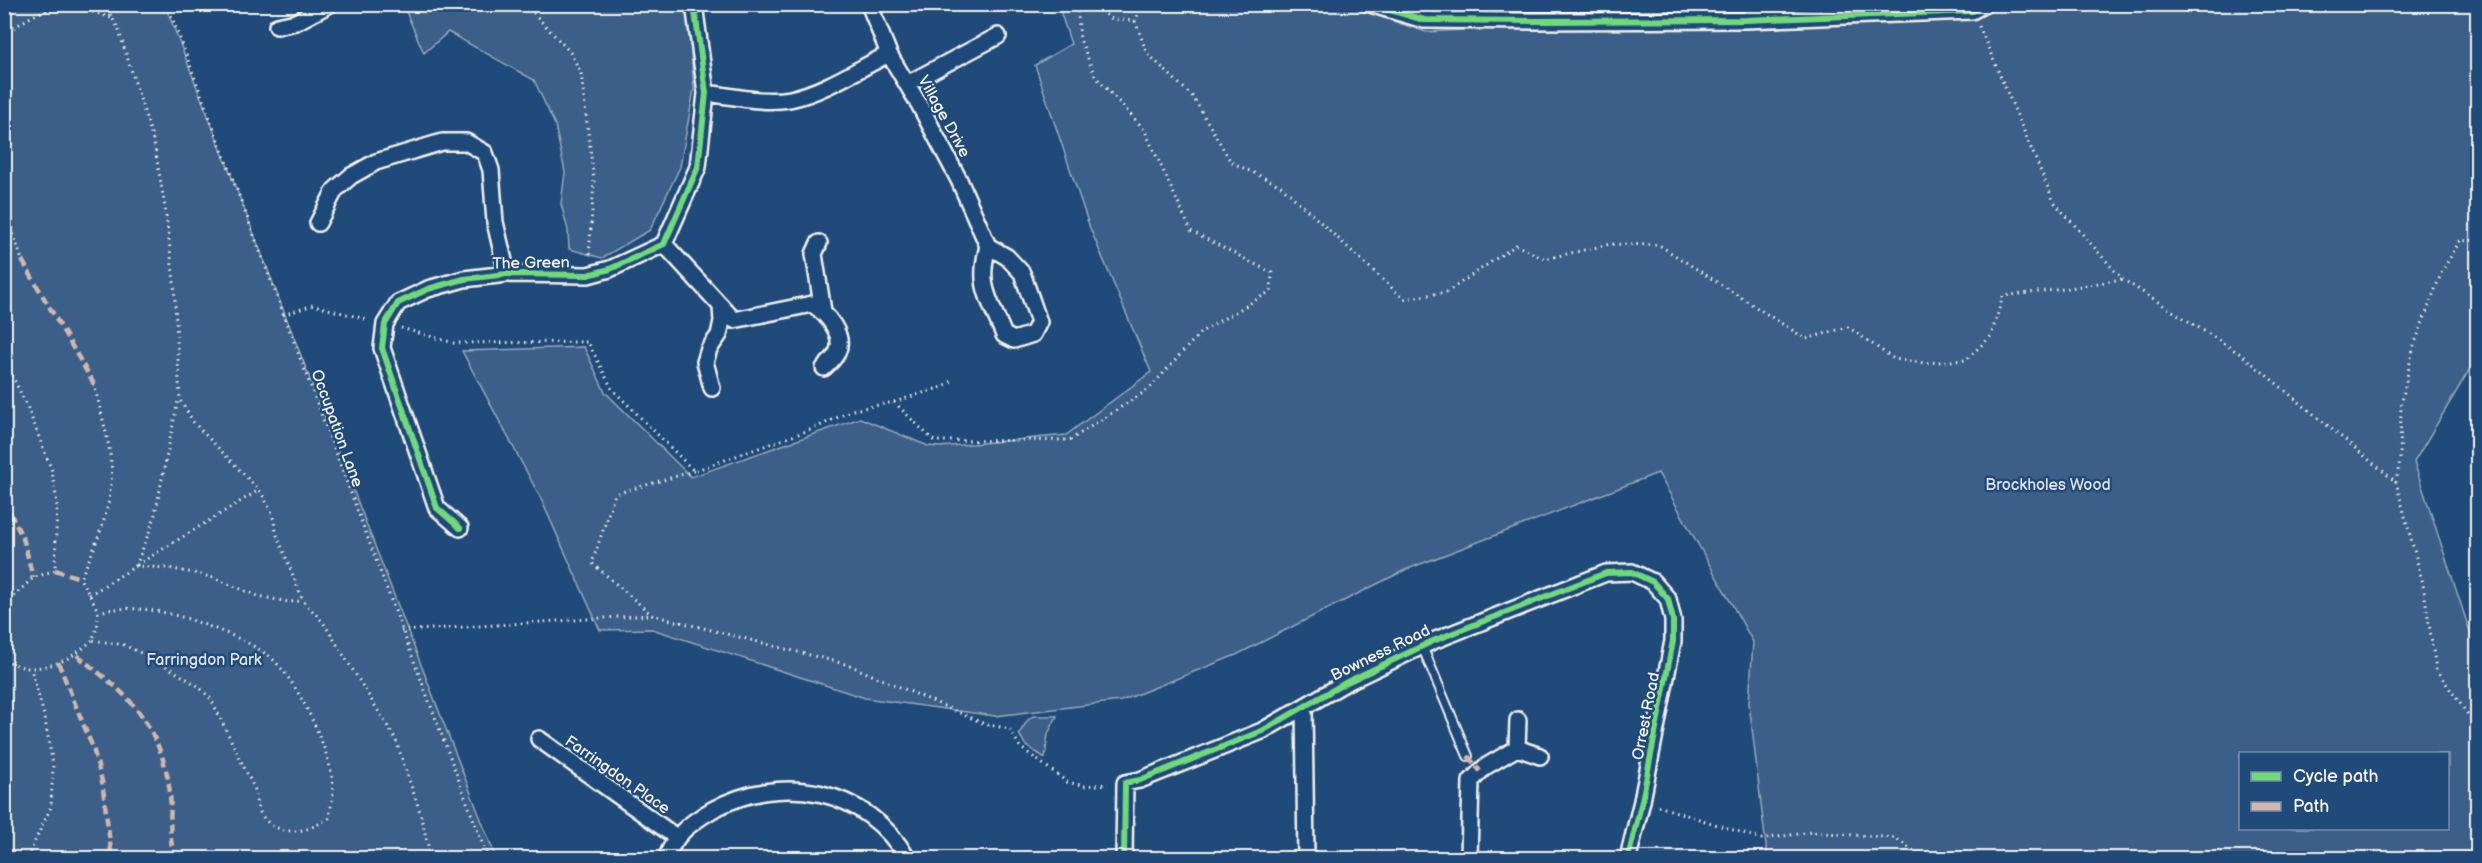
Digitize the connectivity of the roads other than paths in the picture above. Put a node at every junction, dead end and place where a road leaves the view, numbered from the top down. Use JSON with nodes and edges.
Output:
{"nodes":[{"id":1,"x":330,"y":4,"type":"edge"},
{"id":2,"x":694,"y":4,"type":"edge"},
{"id":3,"x":869,"y":4,"type":"edge"},
{"id":4,"x":1370,"y":4,"type":"edge"},
{"id":5,"x":1427,"y":4,"type":"edge"},
{"id":6,"x":1766,"y":4,"type":"edge"},
{"id":7,"x":1974,"y":7,"type":"edge"},
{"id":8,"x":1424,"y":20,"type":"junction"},
{"id":9,"x":1746,"y":20,"type":"junction"},
{"id":10,"x":277,"y":26,"type":"dead end"},
{"id":11,"x":998,"y":36,"type":"dead end"},
{"id":12,"x":889,"y":54,"type":"junction"},
{"id":13,"x":907,"y":84,"type":"junction"},
{"id":14,"x":706,"y":93,"type":"junction"},
{"id":15,"x":318,"y":223,"type":"dead end"},
{"id":16,"x":819,"y":243,"type":"dead end"},
{"id":17,"x":664,"y":244,"type":"junction"},
{"id":18,"x":988,"y":246,"type":"junction"},
{"id":19,"x":507,"y":274,"type":"junction"},
{"id":20,"x":721,"y":307,"type":"junction"},
{"id":21,"x":823,"y":311,"type":"junction"},
{"id":22,"x":824,"y":368,"type":"dead end"},
{"id":23,"x":712,"y":388,"type":"dead end"},
{"id":24,"x":460,"y":528,"type":"dead end"},
{"id":25,"x":1653,"y":582,"type":"joint"},
{"id":26,"x":1422,"y":646,"type":"junction"},
{"id":27,"x":1304,"y":707,"type":"junction"},
{"id":28,"x":1518,"y":720,"type":"dead end"},
{"id":29,"x":539,"y":740,"type":"dead end"},
{"id":30,"x":1517,"y":748,"type":"junction"},
{"id":31,"x":1468,"y":756,"type":"dead end"},
{"id":32,"x":1540,"y":756,"type":"dead end"},
{"id":33,"x":676,"y":837,"type":"junction"},
{"id":34,"x":667,"y":858,"type":"edge"},
{"id":35,"x":907,"y":858,"type":"edge"},
{"id":36,"x":1124,"y":858,"type":"edge"},
{"id":37,"x":1306,"y":858,"type":"edge"},
{"id":38,"x":1469,"y":858,"type":"edge"},
{"id":39,"x":1628,"y":858,"type":"edge"}],
"edges":[{"from":1,"to":10,"type":"street"},
{"from":2,"to":14,"type":"street"},
{"from":3,"to":12,"type":"street","name":"Village Drive"},
{"from":4,"to":8,"type":"street"},
{"from":5,"to":8,"type":"street"},
{"from":6,"to":9,"type":"street"},
{"from":7,"to":9,"type":"street"},
{"from":8,"to":9,"type":"street"},
{"from":11,"to":13,"type":"street"},
{"from":12,"to":13,"type":"street","name":"Village Drive"},
{"from":12,"to":14,"type":"street"},
{"from":13,"to":18,"type":"street","name":"Village Drive"},
{"from":14,"to":17,"type":"street"},
{"from":15,"to":19,"type":"street"},
{"from":16,"to":21,"type":"street"},
{"from":17,"to":19,"type":"street","name":"The Green"},
{"from":17,"to":20,"type":"street"},
{"from":18,"to":18,"type":"street"},
{"from":19,"to":24,"type":"street","name":"The Green"},
{"from":20,"to":21,"type":"street"},
{"from":20,"to":23,"type":"street"},
{"from":21,"to":22,"type":"street"},
{"from":25,"to":26,"type":"street","name":"Bowness Road"},
{"from":25,"to":39,"type":"street","name":"Orrest Road"},
{"from":26,"to":27,"type":"street","name":"Bowness Road"},
{"from":26,"to":31,"type":"lane"},
{"from":27,"to":36,"type":"street","name":"Bowness Road"},
{"from":27,"to":37,"type":"street"},
{"from":28,"to":30,"type":"street"},
{"from":29,"to":33,"type":"street","name":"Farringdon Place"},
{"from":30,"to":32,"type":"street"},
{"from":30,"to":38,"type":"street"},
{"from":33,"to":34,"type":"street"},
{"from":33,"to":35,"type":"street"}]}
